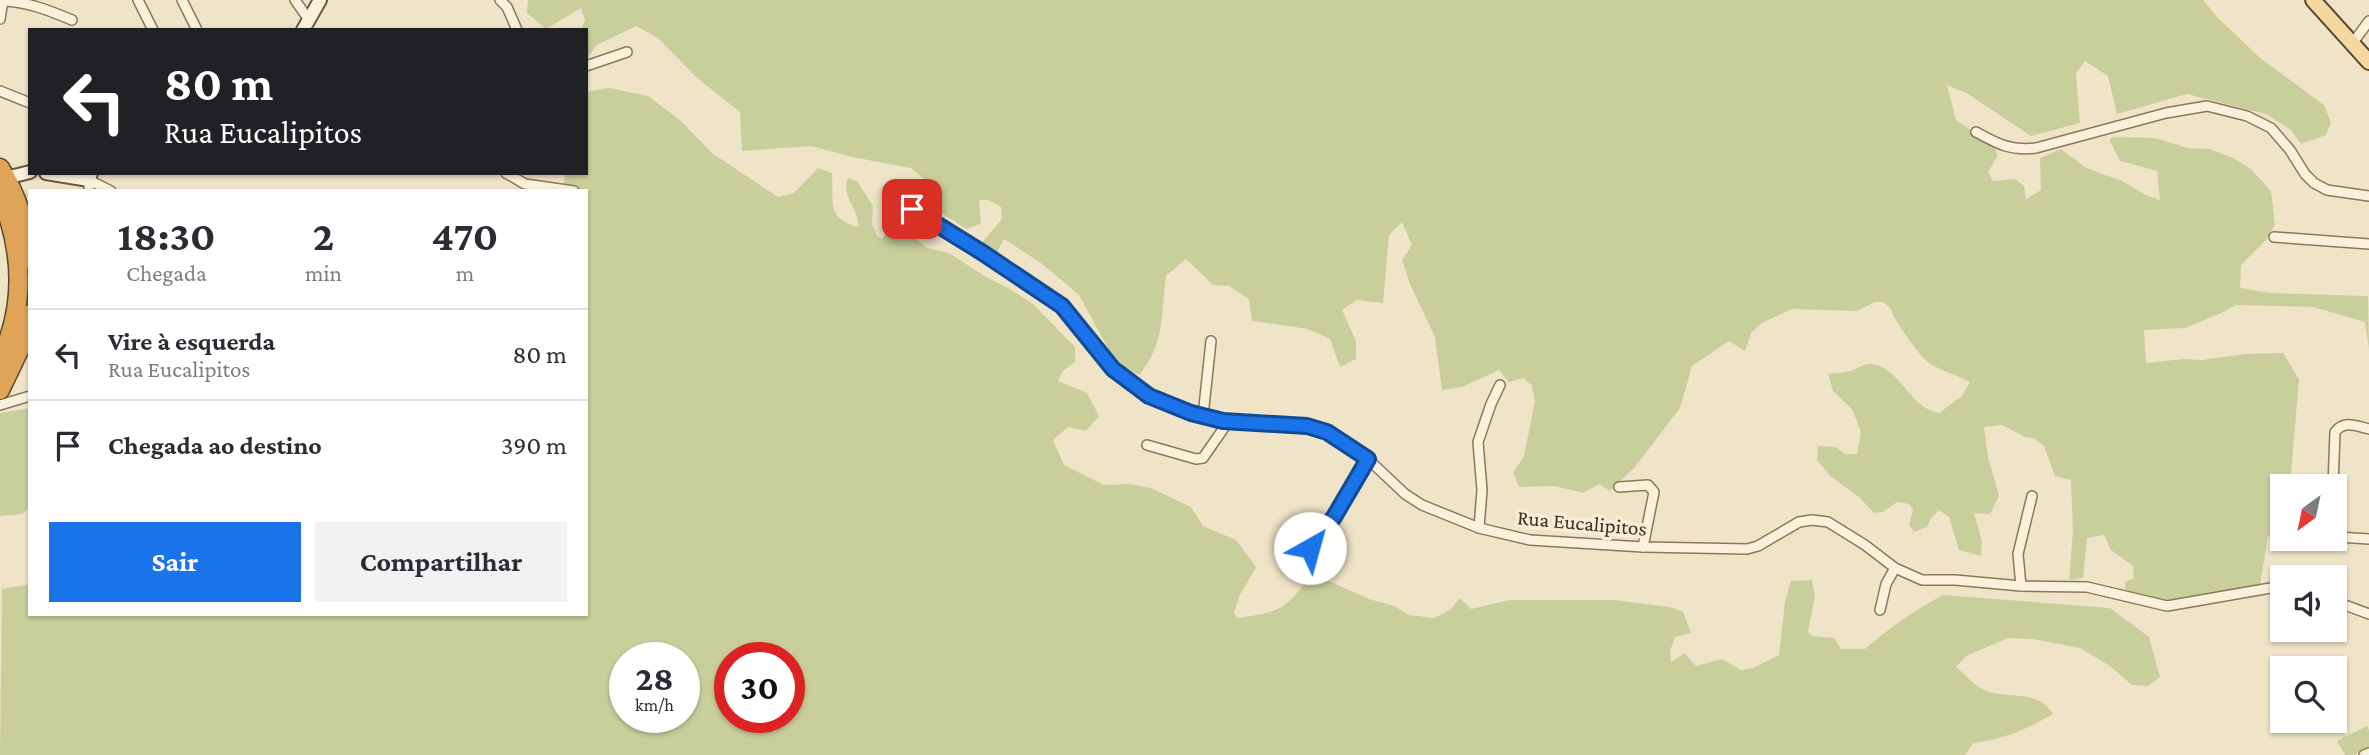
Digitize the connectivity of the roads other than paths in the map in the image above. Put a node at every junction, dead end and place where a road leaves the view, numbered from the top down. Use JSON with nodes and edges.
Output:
{"nodes":[{"id":1,"x":3,"y":0,"type":"edge"},
{"id":2,"x":138,"y":0,"type":"edge"},
{"id":3,"x":182,"y":0,"type":"edge"},
{"id":4,"x":295,"y":0,"type":"edge"},
{"id":5,"x":320,"y":0,"type":"edge"},
{"id":6,"x":500,"y":0,"type":"edge"},
{"id":7,"x":2314,"y":0,"type":"edge"},
{"id":8,"x":0,"y":19,"type":"edge"},
{"id":9,"x":72,"y":20,"type":"dead end"},
{"id":10,"x":2369,"y":21,"type":"edge"},
{"id":11,"x":306,"y":25,"type":"edge"},
{"id":12,"x":151,"y":28,"type":"edge"},
{"id":13,"x":196,"y":28,"type":"edge"},
{"id":14,"x":516,"y":28,"type":"edge"},
{"id":15,"x":2351,"y":44,"type":"junction"},
{"id":16,"x":627,"y":51,"type":"dead end"},
{"id":17,"x":2369,"y":62,"type":"edge"},
{"id":18,"x":588,"y":64,"type":"edge"},
{"id":19,"x":0,"y":91,"type":"edge"},
{"id":20,"x":28,"y":102,"type":"edge"},
{"id":21,"x":1976,"y":132,"type":"dead end"},
{"id":22,"x":28,"y":173,"type":"edge"},
{"id":23,"x":57,"y":175,"type":"edge"},
{"id":24,"x":509,"y":175,"type":"edge"},
{"id":25,"x":2,"y":180,"type":"edge"},
{"id":26,"x":90,"y":181,"type":"edge"},
{"id":27,"x":107,"y":189,"type":"edge"},
{"id":28,"x":565,"y":189,"type":"edge"},
{"id":29,"x":2369,"y":196,"type":"edge"},
{"id":30,"x":912,"y":209,"type":"dead end"},
{"id":31,"x":2274,"y":237,"type":"dead end"},
{"id":32,"x":28,"y":240,"type":"edge"},
{"id":33,"x":2369,"y":244,"type":"edge"},
{"id":34,"x":28,"y":322,"type":"edge"},
{"id":35,"x":1211,"y":341,"type":"dead end"},
{"id":36,"x":0,"y":360,"type":"edge"},
{"id":37,"x":1500,"y":385,"type":"dead end"},
{"id":38,"x":0,"y":390,"type":"edge"},
{"id":39,"x":28,"y":397,"type":"edge"},
{"id":40,"x":0,"y":405,"type":"edge"},
{"id":41,"x":1203,"y":416,"type":"junction"},
{"id":42,"x":1228,"y":422,"type":"junction"},
{"id":43,"x":2369,"y":429,"type":"edge"},
{"id":44,"x":1147,"y":445,"type":"dead end"},
{"id":45,"x":1368,"y":459,"type":"junction"},
{"id":46,"x":2333,"y":474,"type":"edge"},
{"id":47,"x":1619,"y":487,"type":"dead end"},
{"id":48,"x":2032,"y":496,"type":"dead end"},
{"id":49,"x":1479,"y":528,"type":"junction"},
{"id":50,"x":2347,"y":538,"type":"edge"},
{"id":51,"x":2369,"y":539,"type":"edge"},
{"id":52,"x":1643,"y":547,"type":"junction"},
{"id":53,"x":1310,"y":548,"type":"dead end"},
{"id":54,"x":1895,"y":568,"type":"junction"},
{"id":55,"x":2021,"y":586,"type":"junction"},
{"id":56,"x":2270,"y":588,"type":"edge"},
{"id":57,"x":2347,"y":606,"type":"edge"},
{"id":58,"x":1880,"y":610,"type":"dead end"},
{"id":59,"x":2369,"y":614,"type":"edge"},
{"id":60,"x":2369,"y":752,"type":"edge"},
{"id":61,"x":2364,"y":755,"type":"edge"}],
"edges":[{"from":1,"to":8,"type":"street"},
{"from":1,"to":9,"type":"street"},
{"from":2,"to":12,"type":"street"},
{"from":3,"to":13,"type":"street"},
{"from":4,"to":11,"type":"street"},
{"from":5,"to":11,"type":"street"},
{"from":6,"to":14,"type":"street"},
{"from":7,"to":15,"type":"main road"},
{"from":10,"to":15,"type":"street"},
{"from":15,"to":17,"type":"main road"},
{"from":16,"to":18,"type":"street"},
{"from":19,"to":20,"type":"street"},
{"from":21,"to":29,"type":"street"},
{"from":22,"to":25,"type":"street"},
{"from":23,"to":26,"type":"street"},
{"from":24,"to":28,"type":"street"},
{"from":25,"to":32,"type":"highway"},
{"from":25,"to":36,"type":"highway"},
{"from":26,"to":27,"type":"street"},
{"from":30,"to":41,"type":"street","name":"Rua Eucalipitos"},
{"from":31,"to":33,"type":"street"},
{"from":34,"to":38,"type":"highway"},
{"from":35,"to":41,"type":"street"},
{"from":37,"to":49,"type":"street"},
{"from":39,"to":40,"type":"street"},
{"from":41,"to":42,"type":"street","name":"Rua Eucalipitos"},
{"from":42,"to":44,"type":"street"},
{"from":42,"to":45,"type":"street","name":"Rua Eucalipitos"},
{"from":43,"to":46,"type":"street"},
{"from":45,"to":49,"type":"street","name":"Rua Eucalipitos"},
{"from":45,"to":53,"type":"street"},
{"from":47,"to":52,"type":"street"},
{"from":48,"to":55,"type":"street"},
{"from":49,"to":52,"type":"street","name":"Rua Eucalipitos"},
{"from":50,"to":51,"type":"street"},
{"from":52,"to":54,"type":"street","name":"Rua Eucalipitos"},
{"from":54,"to":55,"type":"street","name":"Rua Eucalipitos"},
{"from":54,"to":58,"type":"street"},
{"from":55,"to":56,"type":"street","name":"Rua Eucalipitos"},
{"from":57,"to":59,"type":"street"},
{"from":60,"to":61,"type":"street"}]}
